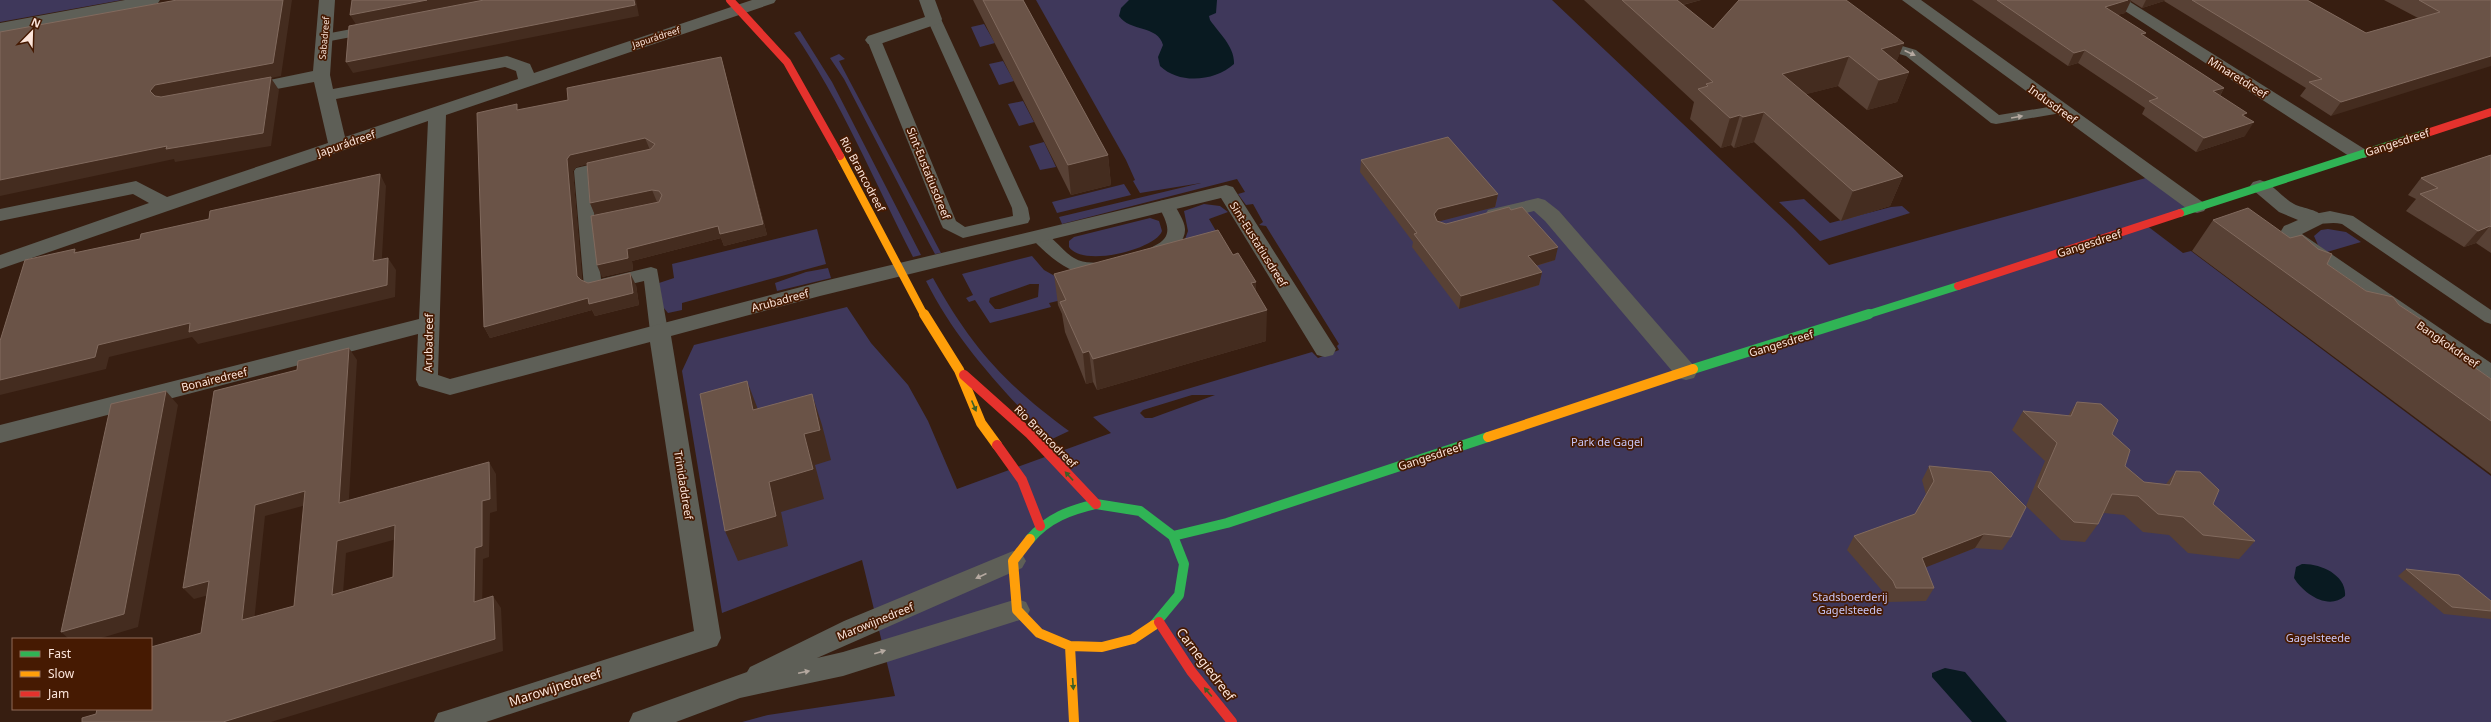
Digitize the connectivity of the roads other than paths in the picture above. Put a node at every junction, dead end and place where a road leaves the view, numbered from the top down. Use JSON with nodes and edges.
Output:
{"nodes":[{"id":1,"x":152,"y":0,"type":"edge"},
{"id":2,"x":327,"y":0,"type":"edge"},
{"id":3,"x":768,"y":0,"type":"edge"},
{"id":4,"x":927,"y":0,"type":"edge"},
{"id":5,"x":1910,"y":0,"type":"edge"},
{"id":6,"x":2116,"y":0,"type":"edge"},
{"id":7,"x":735,"y":5,"type":"edge"},
{"id":8,"x":934,"y":19,"type":"junction"},
{"id":9,"x":387,"y":26,"type":"edge"},
{"id":10,"x":0,"y":28,"type":"edge"},
{"id":11,"x":325,"y":38,"type":"junction"},
{"id":12,"x":1868,"y":38,"type":"edge"},
{"id":13,"x":874,"y":40,"type":"joint"},
{"id":14,"x":321,"y":75,"type":"junction"},
{"id":15,"x":528,"y":82,"type":"junction"},
{"id":16,"x":230,"y":93,"type":"edge"},
{"id":17,"x":325,"y":96,"type":"junction"},
{"id":18,"x":2061,"y":109,"type":"junction"},
{"id":19,"x":437,"y":112,"type":"junction"},
{"id":20,"x":2491,"y":112,"type":"edge"},
{"id":21,"x":338,"y":146,"type":"junction"},
{"id":22,"x":2359,"y":154,"type":"junction"},
{"id":23,"x":627,"y":161,"type":"edge"},
{"id":24,"x":2260,"y":186,"type":"junction"},
{"id":25,"x":165,"y":204,"type":"junction"},
{"id":26,"x":1166,"y":205,"type":"junction"},
{"id":27,"x":2197,"y":207,"type":"junction"},
{"id":28,"x":0,"y":215,"type":"edge"},
{"id":29,"x":1480,"y":219,"type":"edge"},
{"id":30,"x":2315,"y":219,"type":"junction"},
{"id":31,"x":1040,"y":237,"type":"junction"},
{"id":32,"x":0,"y":262,"type":"edge"},
{"id":33,"x":901,"y":271,"type":"junction"},
{"id":34,"x":2491,"y":318,"type":"edge"},
{"id":35,"x":428,"y":324,"type":"junction"},
{"id":36,"x":660,"y":331,"type":"junction"},
{"id":37,"x":1325,"y":349,"type":"dead end"},
{"id":38,"x":959,"y":370,"type":"junction"},
{"id":39,"x":1686,"y":372,"type":"junction"},
{"id":40,"x":2491,"y":374,"type":"edge"},
{"id":41,"x":0,"y":434,"type":"edge"},
{"id":42,"x":1096,"y":504,"type":"junction"},
{"id":43,"x":1040,"y":526,"type":"junction"},
{"id":44,"x":1173,"y":536,"type":"junction"},
{"id":45,"x":1013,"y":561,"type":"junction"},
{"id":46,"x":1017,"y":610,"type":"junction"},
{"id":47,"x":1159,"y":622,"type":"junction"},
{"id":48,"x":708,"y":638,"type":"joint"},
{"id":49,"x":1070,"y":646,"type":"junction"},
{"id":50,"x":739,"y":686,"type":"junction"},
{"id":51,"x":448,"y":722,"type":"edge"},
{"id":52,"x":643,"y":722,"type":"edge"},
{"id":53,"x":1074,"y":722,"type":"edge"},
{"id":54,"x":1232,"y":722,"type":"edge"}],
"edges":[{"from":1,"to":10,"type":"street"},
{"from":2,"to":11,"type":"street","name":"Sabadreef"},
{"from":3,"to":7,"type":"street","name":"Japurádreef"},
{"from":4,"to":8,"type":"street","name":"Sint-Eustatiusdreef"},
{"from":5,"to":18,"type":"street","name":"Indusdreef"},
{"from":6,"to":22,"type":"street","name":"Minaretdreef"},
{"from":7,"to":15,"type":"street","name":"Japurádreef"},
{"from":7,"to":33,"type":"street","name":"Rio Brancodreef"},
{"from":8,"to":13,"type":"street","name":"Sint-Eustatiusdreef"},
{"from":8,"to":13,"type":"lane","name":"Sint-Eustatiusdreef"},
{"from":9,"to":11,"type":"lane"},
{"from":11,"to":14,"type":"street","name":"Sabadreef"},
{"from":12,"to":18,"type":"lane","one_way":true},
{"from":14,"to":16,"type":"street","name":"Sabadreef"},
{"from":14,"to":17,"type":"street","name":"Sabadreef"},
{"from":15,"to":17,"type":"street"},
{"from":15,"to":19,"type":"street","name":"Japurádreef"},
{"from":17,"to":21,"type":"street","name":"Sabadreef"},
{"from":18,"to":27,"type":"street","name":"Indusdreef"},
{"from":19,"to":21,"type":"street","name":"Japurádreef"},
{"from":19,"to":35,"type":"street","name":"Arubadreef"},
{"from":20,"to":22,"type":"street","name":"Gangesdreef"},
{"from":21,"to":25,"type":"street","name":"Japurádreef"},
{"from":22,"to":24,"type":"street","name":"Gangesdreef"},
{"from":23,"to":36,"type":"lane"},
{"from":24,"to":27,"type":"street","name":"Gangesdreef"},
{"from":24,"to":30,"type":"street","name":"Bangkokdreef"},
{"from":25,"to":28,"type":"street"},
{"from":25,"to":32,"type":"street","name":"Japurádreef"},
{"from":26,"to":31,"type":"street","name":"Sint-Eustatiusdreef"},
{"from":26,"to":31,"type":"lane"},
{"from":26,"to":37,"type":"street","name":"Sint-Eustatiusdreef"},
{"from":27,"to":39,"type":"street","name":"Gangesdreef"},
{"from":29,"to":39,"type":"street"},
{"from":30,"to":34,"type":"lane","name":"Bangkokdreef"},
{"from":30,"to":40,"type":"street","name":"Bangkokdreef"},
{"from":31,"to":33,"type":"street","name":"Sint-Eustatiusdreef"},
{"from":33,"to":36,"type":"street","name":"Arubadreef"},
{"from":33,"to":38,"type":"street","name":"Rio Brancodreef"},
{"from":35,"to":36,"type":"street","name":"Arubadreef"},
{"from":35,"to":41,"type":"street","name":"Bonairedreef"},
{"from":36,"to":48,"type":"street","name":"Trinidaddreef"},
{"from":42,"to":38,"type":"street","name":"Rio Brancodreef","one_way":true},
{"from":38,"to":43,"type":"street","name":"Rio Brancodreef","one_way":true},
{"from":39,"to":44,"type":"street","name":"Gangesdreef"},
{"from":42,"to":43,"type":"street"},
{"from":42,"to":44,"type":"street"},
{"from":43,"to":45,"type":"street"},
{"from":44,"to":47,"type":"street"},
{"from":45,"to":46,"type":"street"},
{"from":45,"to":50,"type":"street","name":"Marowijnedreef","one_way":true},
{"from":46,"to":49,"type":"street"},
{"from":50,"to":46,"type":"street","name":"Marowijnedreef","one_way":true},
{"from":47,"to":49,"type":"street"},
{"from":54,"to":47,"type":"street","name":"Carnegiedreef","one_way":true},
{"from":48,"to":51,"type":"street","name":"Marowijnedreef"},
{"from":49,"to":53,"type":"street","one_way":true},
{"from":50,"to":52,"type":"street","name":"Marowijnedreef"}]}
